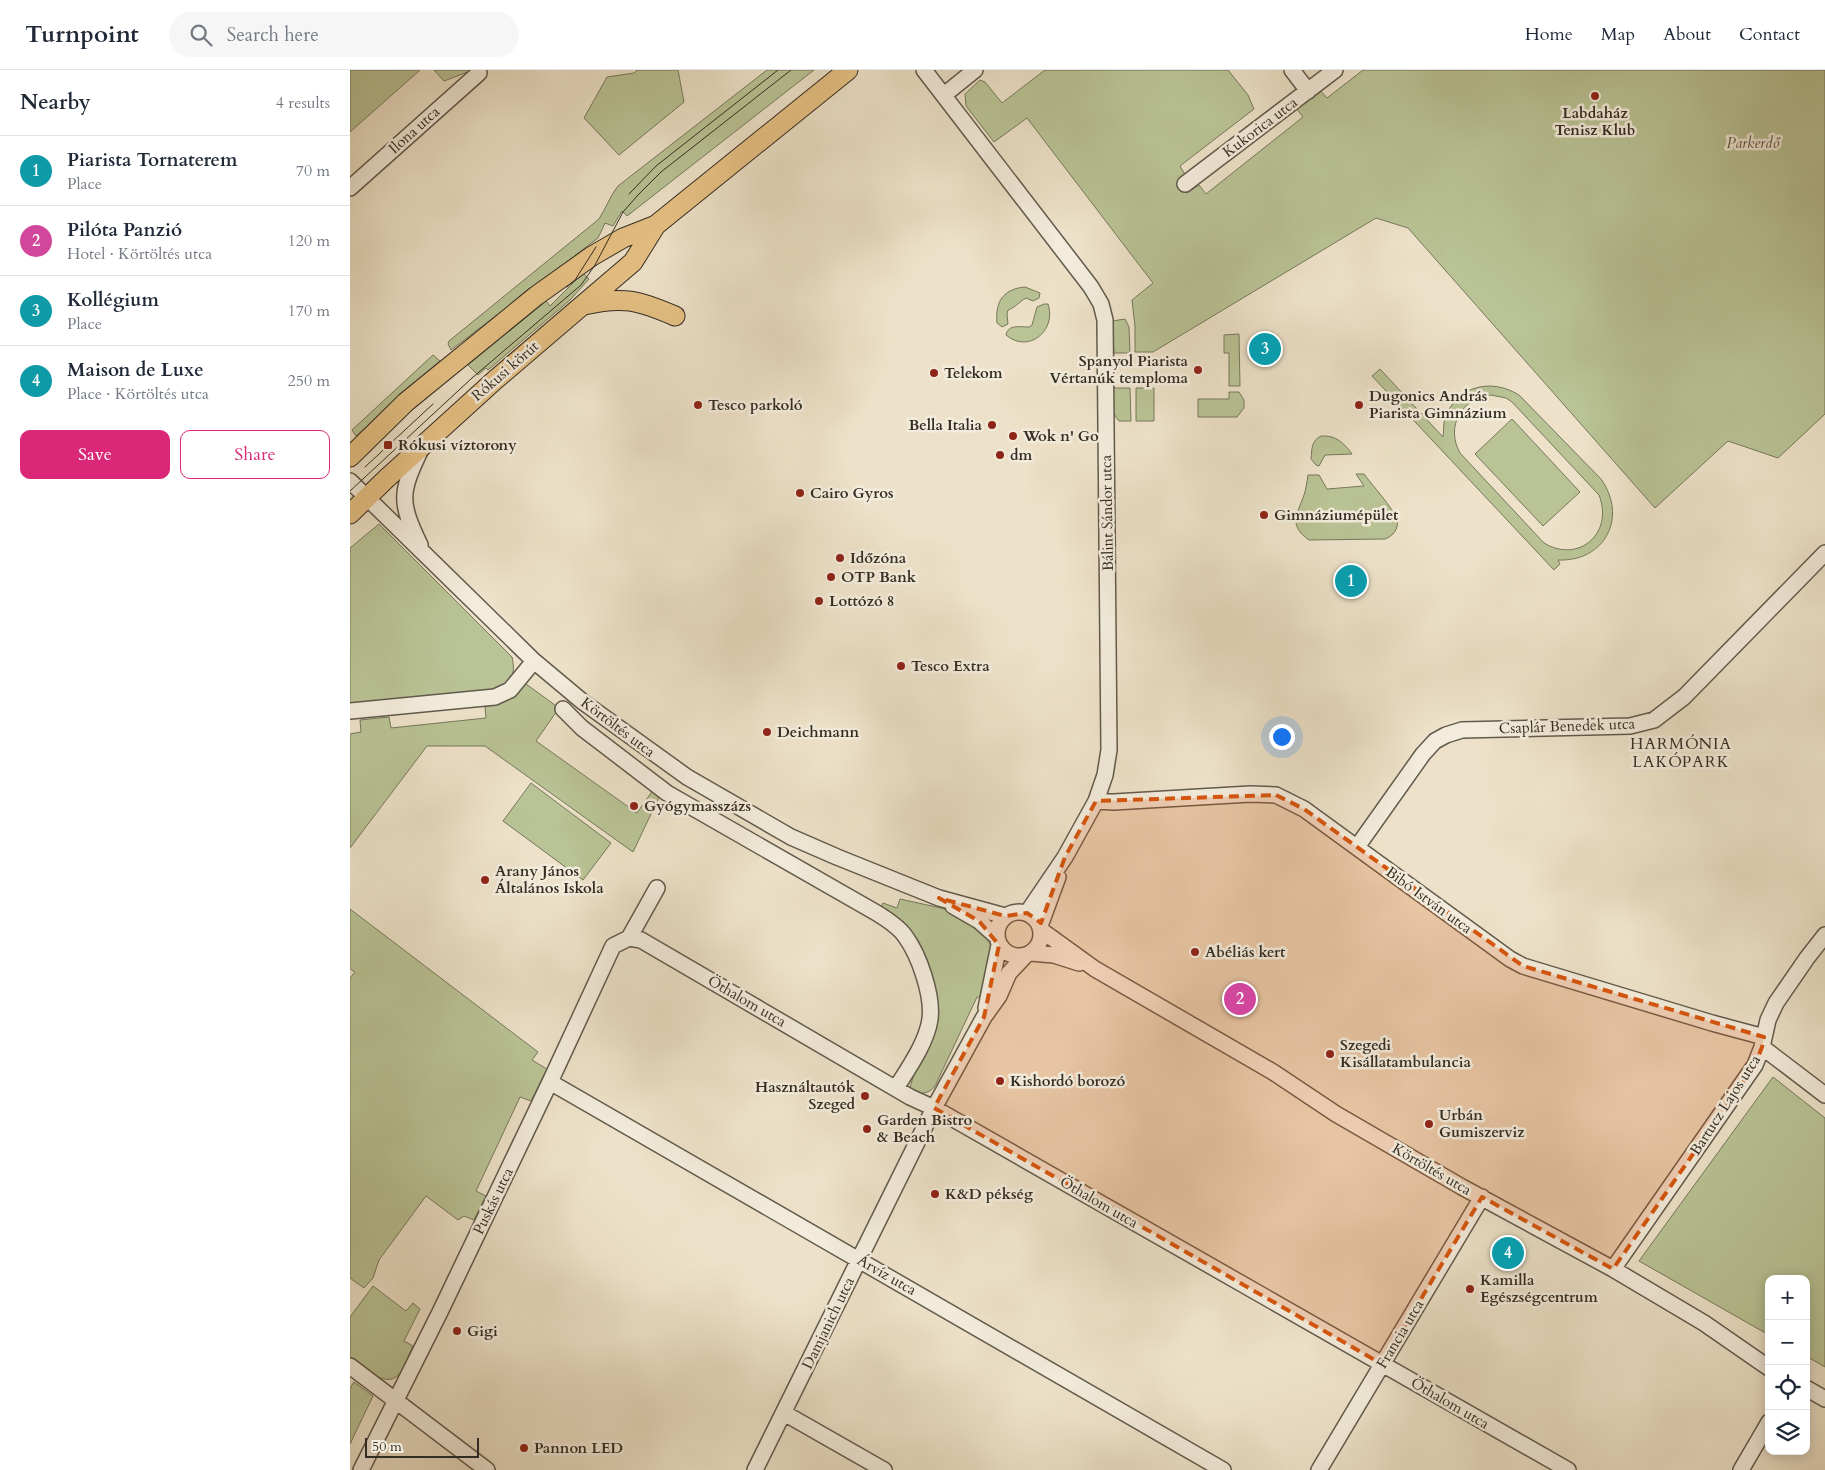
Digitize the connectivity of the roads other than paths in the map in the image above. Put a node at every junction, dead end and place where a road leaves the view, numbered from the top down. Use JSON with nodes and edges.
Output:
{"nodes":[{"id":1,"x":848,"y":70,"type":"edge"},
{"id":2,"x":924,"y":70,"type":"edge"},
{"id":3,"x":976,"y":70,"type":"edge"},
{"id":4,"x":1292,"y":70,"type":"edge"},
{"id":5,"x":1335,"y":70,"type":"edge"},
{"id":6,"x":479,"y":72,"type":"dead end"},
{"id":7,"x":1308,"y":91,"type":"junction"},
{"id":8,"x":944,"y":95,"type":"junction"},
{"id":9,"x":1185,"y":184,"type":"dead end"},
{"id":10,"x":350,"y":188,"type":"edge"},
{"id":11,"x":656,"y":225,"type":"junction"},
{"id":12,"x":598,"y":252,"type":"junction"},
{"id":13,"x":633,"y":262,"type":"junction"},
{"id":14,"x":582,"y":305,"type":"junction"},
{"id":15,"x":675,"y":316,"type":"dead end"},
{"id":16,"x":423,"y":445,"type":"junction"},
{"id":17,"x":350,"y":457,"type":"edge"},
{"id":18,"x":350,"y":482,"type":"edge"},
{"id":19,"x":366,"y":498,"type":"junction"},
{"id":20,"x":350,"y":514,"type":"edge"},
{"id":21,"x":1825,"y":553,"type":"edge"},
{"id":22,"x":424,"y":555,"type":"junction"},
{"id":23,"x":534,"y":661,"type":"junction"},
{"id":24,"x":564,"y":709,"type":"dead end"},
{"id":25,"x":350,"y":712,"type":"edge"},
{"id":26,"x":1096,"y":801,"type":"junction"},
{"id":27,"x":1357,"y":847,"type":"junction"},
{"id":28,"x":1065,"y":857,"type":"junction"},
{"id":29,"x":657,"y":888,"type":"dead end"},
{"id":30,"x":939,"y":898,"type":"junction"},
{"id":31,"x":1027,"y":913,"type":"junction"},
{"id":32,"x":1004,"y":916,"type":"junction"},
{"id":33,"x":1041,"y":928,"type":"junction"},
{"id":34,"x":1825,"y":935,"type":"edge"},
{"id":35,"x":629,"y":938,"type":"junction"},
{"id":36,"x":998,"y":941,"type":"junction"},
{"id":37,"x":1028,"y":954,"type":"junction"},
{"id":38,"x":1095,"y":969,"type":"junction"},
{"id":39,"x":984,"y":1017,"type":"junction"},
{"id":40,"x":1763,"y":1042,"type":"junction"},
{"id":41,"x":550,"y":1082,"type":"junction"},
{"id":42,"x":896,"y":1088,"type":"junction"},
{"id":43,"x":1825,"y":1095,"type":"edge"},
{"id":44,"x":934,"y":1108,"type":"junction"},
{"id":45,"x":1482,"y":1197,"type":"junction"},
{"id":46,"x":859,"y":1259,"type":"junction"},
{"id":47,"x":1613,"y":1269,"type":"junction"},
{"id":48,"x":1382,"y":1364,"type":"junction"},
{"id":49,"x":1765,"y":1365,"type":"edge"},
{"id":50,"x":350,"y":1366,"type":"edge"},
{"id":51,"x":1810,"y":1382,"type":"edge"},
{"id":52,"x":1825,"y":1386,"type":"edge"},
{"id":53,"x":1810,"y":1390,"type":"edge"},
{"id":54,"x":1825,"y":1398,"type":"edge"},
{"id":55,"x":395,"y":1400,"type":"junction"},
{"id":56,"x":784,"y":1412,"type":"junction"},
{"id":57,"x":1765,"y":1429,"type":"edge"},
{"id":58,"x":361,"y":1470,"type":"edge"},
{"id":59,"x":487,"y":1470,"type":"edge"},
{"id":60,"x":755,"y":1470,"type":"edge"},
{"id":61,"x":884,"y":1470,"type":"edge"},
{"id":62,"x":1223,"y":1470,"type":"edge"},
{"id":63,"x":1319,"y":1470,"type":"edge"},
{"id":64,"x":1568,"y":1470,"type":"edge"},
{"id":65,"x":1741,"y":1470,"type":"edge"}],
"edges":[{"from":1,"to":11,"type":"main road","name":"Rókusi körút"},
{"from":2,"to":8,"type":"street","name":"Bálint Sándor utca"},
{"from":3,"to":8,"type":"street"},
{"from":4,"to":7,"type":"street"},
{"from":5,"to":7,"type":"street","name":"Kukorica utca"},
{"from":6,"to":10,"type":"street","name":"Ilona utca"},
{"from":7,"to":9,"type":"street","name":"Kukorica utca"},
{"from":8,"to":26,"type":"street","name":"Bálint Sándor utca"},
{"from":11,"to":12,"type":"main road","name":"Rókusi körút"},
{"from":11,"to":13,"type":"main road","name":"Rókusi körút"},
{"from":12,"to":13,"type":"main road"},
{"from":12,"to":17,"type":"main road","name":"Rókusi körút"},
{"from":13,"to":14,"type":"main road","name":"Rókusi körút"},
{"from":14,"to":15,"type":"main road"},
{"from":14,"to":16,"type":"main road","name":"Rókusi körút"},
{"from":16,"to":19,"type":"main road","name":"Rókusi körút"},
{"from":16,"to":22,"type":"street"},
{"from":18,"to":19,"type":"street","name":"Körtöltés utca"},
{"from":19,"to":20,"type":"main road","name":"Rókusi körút"},
{"from":19,"to":22,"type":"street","name":"Körtöltés utca"},
{"from":21,"to":27,"type":"street","name":"Csaplár Benedek utca"},
{"from":22,"to":23,"type":"street","name":"Körtöltés utca"},
{"from":23,"to":25,"type":"street"},
{"from":23,"to":30,"type":"street","name":"Körtöltés utca"},
{"from":24,"to":42,"type":"street"},
{"from":26,"to":27,"type":"street","name":"Bibó István utca"},
{"from":26,"to":28,"type":"street","name":"Bálint Sándor utca"},
{"from":27,"to":40,"type":"street","name":"Bibó István utca"},
{"from":28,"to":31,"type":"street","name":"Bálint Sándor utca"},
{"from":28,"to":33,"type":"street","name":"Bálint Sándor utca"},
{"from":29,"to":35,"type":"street"},
{"from":30,"to":32,"type":"street","name":"Körtöltés utca"},
{"from":30,"to":36,"type":"street","name":"Körtöltés utca"},
{"from":31,"to":32,"type":"street"},
{"from":31,"to":33,"type":"street"},
{"from":32,"to":36,"type":"street"},
{"from":33,"to":37,"type":"street"},
{"from":33,"to":38,"type":"street","name":"Körtöltés utca"},
{"from":34,"to":40,"type":"street","name":"Bartucz Lajos utca"},
{"from":35,"to":41,"type":"street","name":"Puskás utca"},
{"from":35,"to":42,"type":"street","name":"Öthalom utca"},
{"from":36,"to":37,"type":"street"},
{"from":36,"to":39,"type":"street","name":"Damjanich utca"},
{"from":37,"to":38,"type":"street","name":"Körtöltés utca"},
{"from":37,"to":39,"type":"street","name":"Damjanich utca"},
{"from":38,"to":45,"type":"street","name":"Körtöltés utca"},
{"from":39,"to":44,"type":"street","name":"Damjanich utca"},
{"from":40,"to":43,"type":"street"},
{"from":40,"to":47,"type":"street","name":"Bartucz Lajos utca"},
{"from":41,"to":46,"type":"street","name":"Árvíz utca"},
{"from":41,"to":55,"type":"street","name":"Puskás utca"},
{"from":42,"to":44,"type":"street","name":"Öthalom utca"},
{"from":44,"to":46,"type":"street","name":"Damjanich utca"},
{"from":44,"to":48,"type":"street","name":"Öthalom utca"},
{"from":45,"to":47,"type":"street","name":"Körtöltés utca"},
{"from":45,"to":48,"type":"street","name":"Francia utca"},
{"from":46,"to":56,"type":"street","name":"Damjanich utca"},
{"from":46,"to":62,"type":"street","name":"Árvíz utca"},
{"from":47,"to":49,"type":"street","name":"Körtöltés utca"},
{"from":48,"to":63,"type":"street","name":"Francia utca"},
{"from":48,"to":64,"type":"street","name":"Öthalom utca"},
{"from":50,"to":55,"type":"street"},
{"from":51,"to":52,"type":"street"},
{"from":53,"to":54,"type":"street"},
{"from":55,"to":58,"type":"street","name":"Puskás utca"},
{"from":55,"to":59,"type":"street"},
{"from":56,"to":60,"type":"street","name":"Damjanich utca"},
{"from":56,"to":61,"type":"street"},
{"from":57,"to":65,"type":"street"}]}
